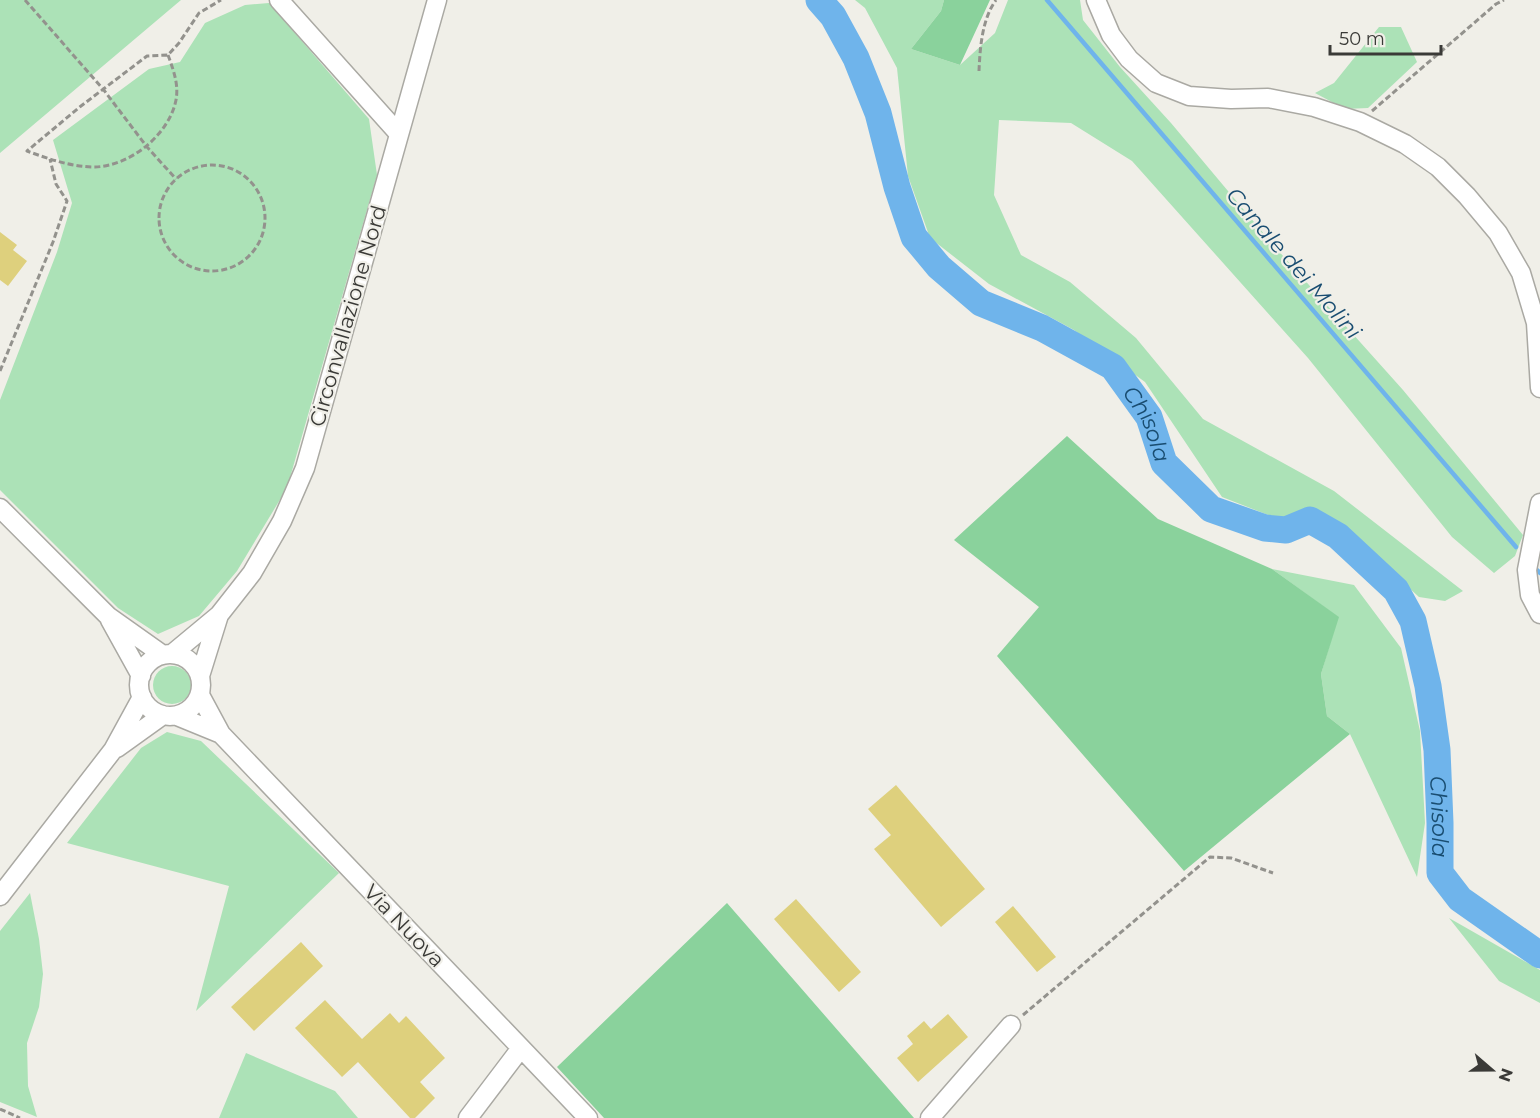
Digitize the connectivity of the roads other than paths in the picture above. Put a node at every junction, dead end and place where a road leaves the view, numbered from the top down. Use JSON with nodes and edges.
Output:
{"nodes":[{"id":1,"x":279,"y":0,"type":"edge"},
{"id":2,"x":437,"y":0,"type":"edge"},
{"id":3,"x":1096,"y":0,"type":"edge"},
{"id":4,"x":399,"y":134,"type":"junction"},
{"id":5,"x":1540,"y":388,"type":"edge"},
{"id":6,"x":1540,"y":503,"type":"edge"},
{"id":7,"x":0,"y":508,"type":"edge"},
{"id":8,"x":1540,"y":614,"type":"edge"},
{"id":9,"x":219,"y":615,"type":"junction"},
{"id":10,"x":108,"y":616,"type":"junction"},
{"id":11,"x":168,"y":655,"type":"junction"},
{"id":12,"x":141,"y":676,"type":"junction"},
{"id":13,"x":200,"y":676,"type":"junction"},
{"id":14,"x":200,"y":695,"type":"junction"},
{"id":15,"x":142,"y":697,"type":"junction"},
{"id":16,"x":170,"y":716,"type":"junction"},
{"id":17,"x":221,"y":734,"type":"junction"},
{"id":18,"x":113,"y":750,"type":"junction"},
{"id":19,"x":0,"y":896,"type":"edge"},
{"id":20,"x":1011,"y":1025,"type":"road end"},
{"id":21,"x":521,"y":1048,"type":"junction"},
{"id":22,"x":468,"y":1118,"type":"edge"},
{"id":23,"x":588,"y":1118,"type":"edge"},
{"id":24,"x":930,"y":1118,"type":"edge"}],
"edges":[{"from":1,"to":4,"type":"street"},
{"from":2,"to":4,"type":"street","name":"Circonvallazione Nord"},
{"from":3,"to":5,"type":"street"},
{"from":4,"to":9,"type":"street","name":"Circonvallazione Nord"},
{"from":6,"to":8,"type":"street"},
{"from":7,"to":10,"type":"street"},
{"from":9,"to":11,"type":"street","name":"Circonvallazione Nord"},
{"from":9,"to":13,"type":"street","name":"Circonvallazione Nord"},
{"from":10,"to":11,"type":"street"},
{"from":10,"to":12,"type":"street"},
{"from":11,"to":12,"type":"street"},
{"from":11,"to":13,"type":"street"},
{"from":12,"to":15,"type":"street"},
{"from":13,"to":14,"type":"street"},
{"from":14,"to":16,"type":"street"},
{"from":14,"to":17,"type":"street","name":"Via Nuova"},
{"from":15,"to":16,"type":"street"},
{"from":15,"to":18,"type":"street"},
{"from":16,"to":17,"type":"street","name":"Via Nuova"},
{"from":16,"to":18,"type":"street"},
{"from":17,"to":21,"type":"street","name":"Via Nuova"},
{"from":18,"to":19,"type":"street"},
{"from":20,"to":24,"type":"street"},
{"from":21,"to":22,"type":"street"},
{"from":21,"to":23,"type":"street","name":"Via Nuova"}]}
